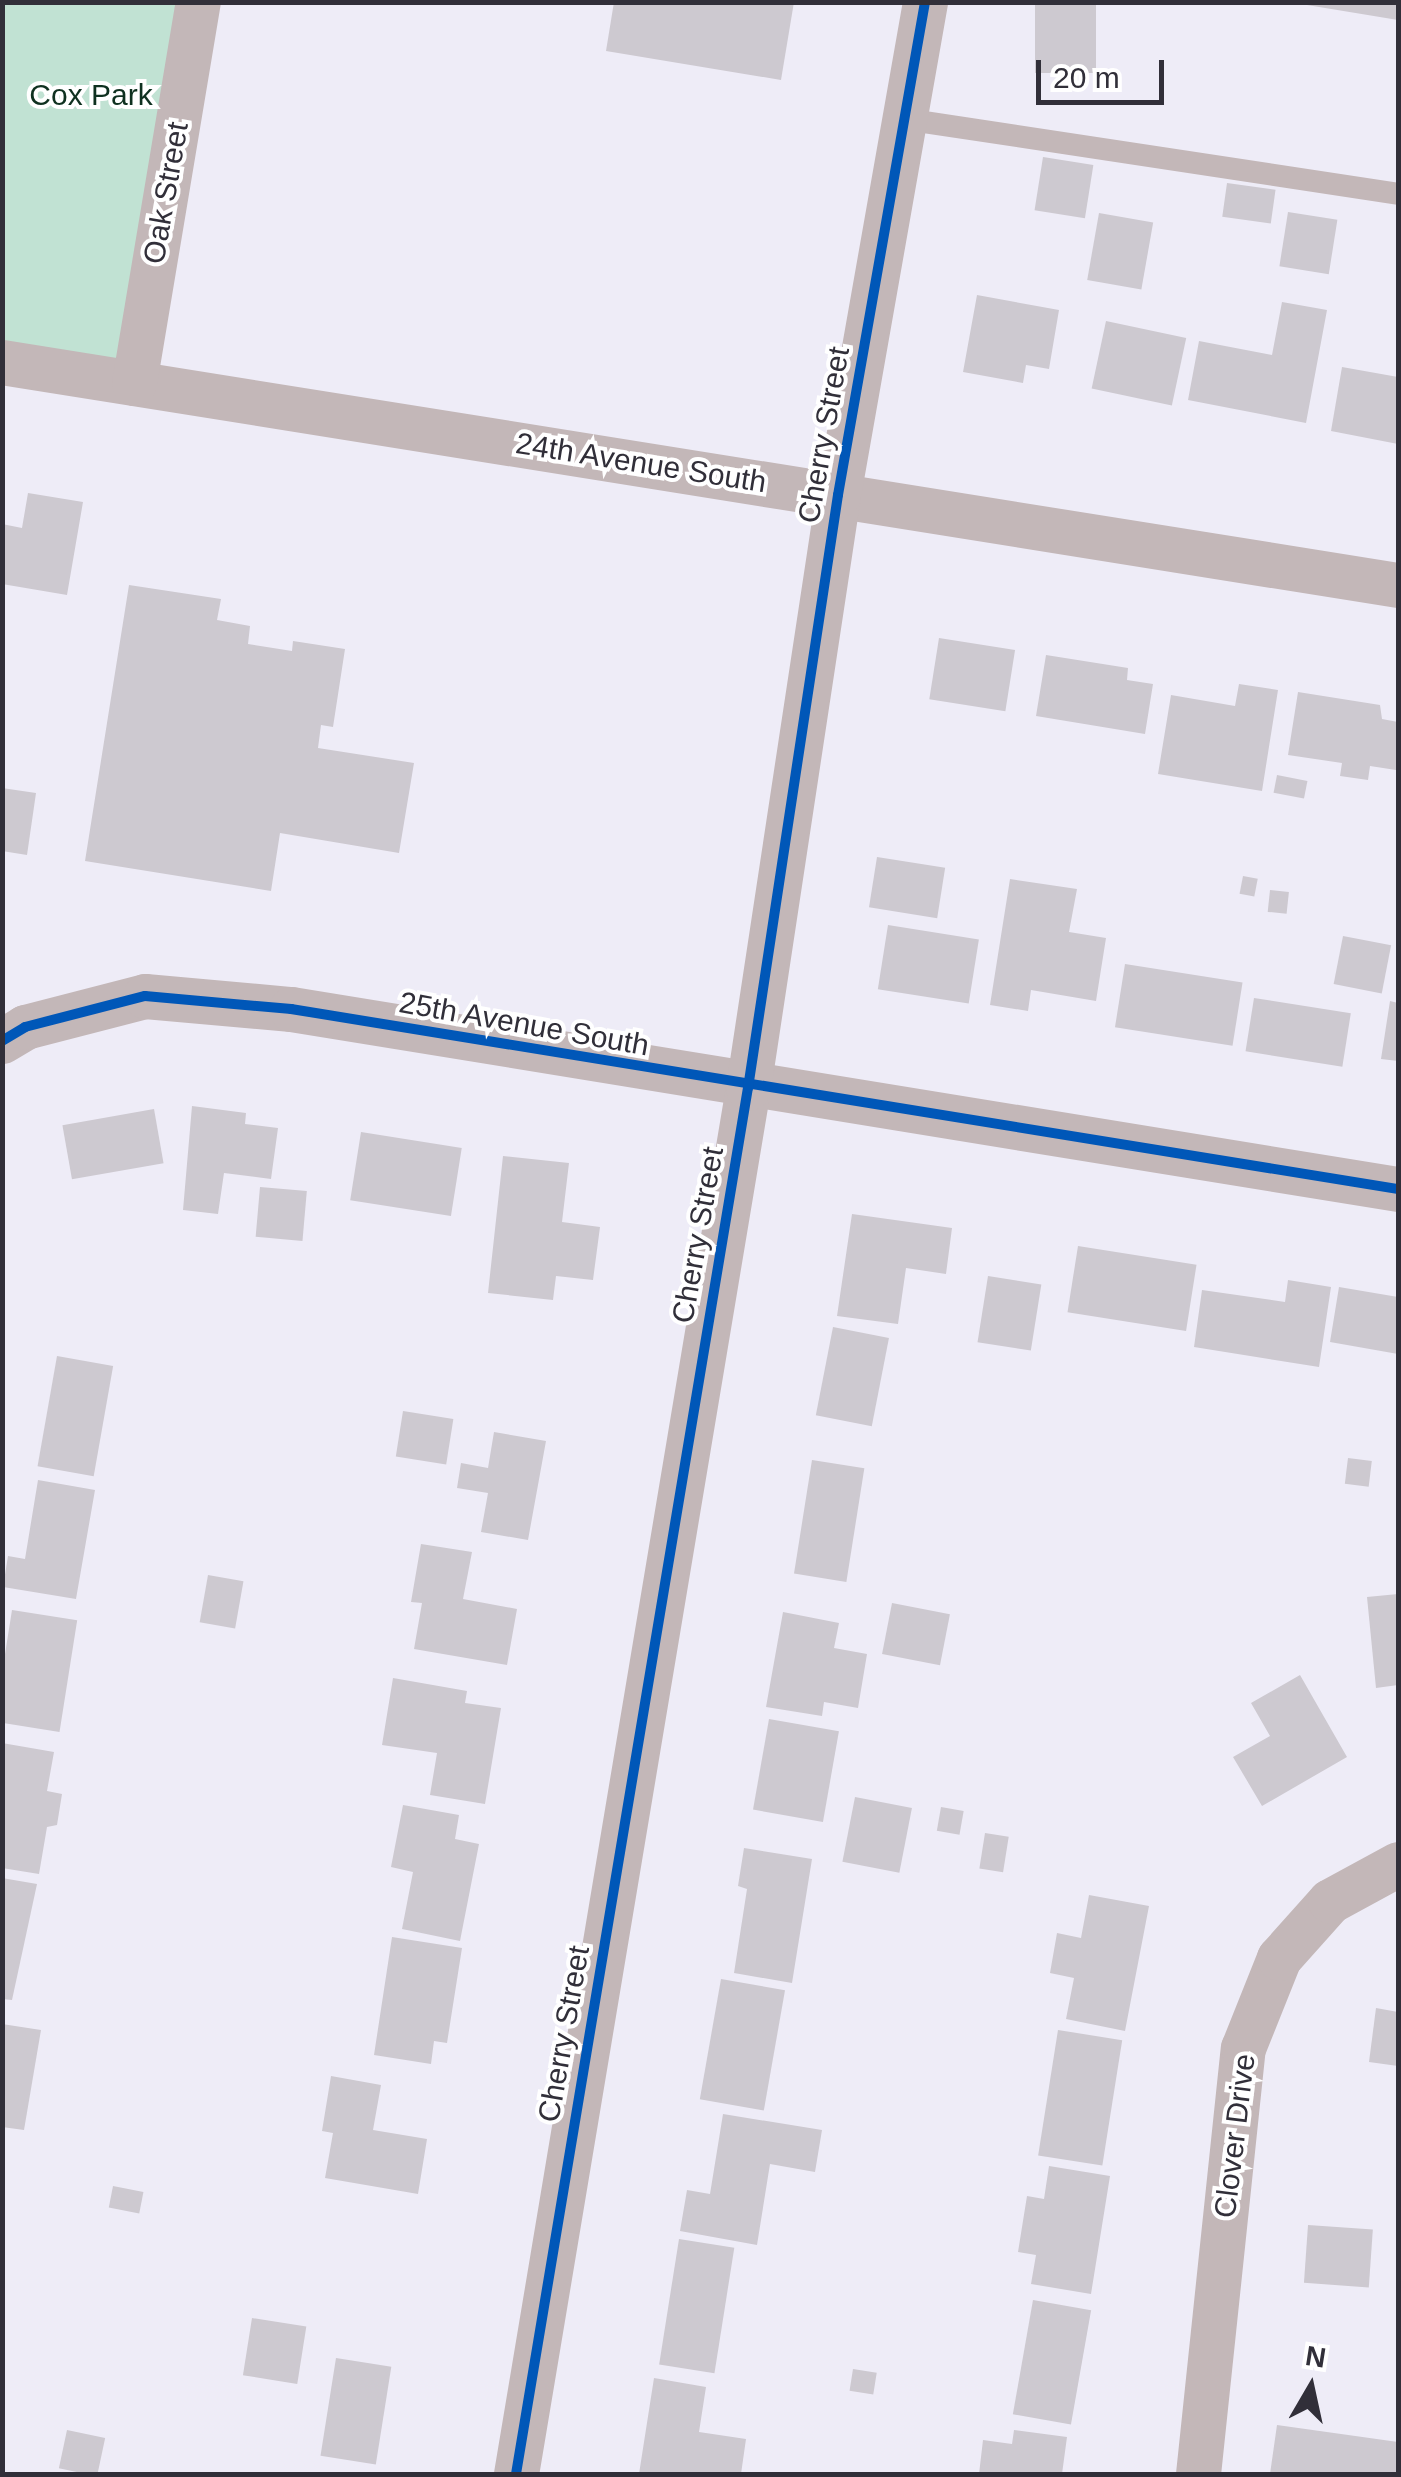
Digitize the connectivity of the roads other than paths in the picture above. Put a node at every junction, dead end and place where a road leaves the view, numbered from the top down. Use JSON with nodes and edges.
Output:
{"nodes":[{"id":1,"x":198,"y":2,"type":"edge"},
{"id":2,"x":925,"y":2,"type":"edge"},
{"id":3,"x":904,"y":119,"type":"junction"},
{"id":4,"x":1398,"y":194,"type":"edge"},
{"id":5,"x":2,"y":362,"type":"edge"},
{"id":6,"x":134,"y":382,"type":"junction"},
{"id":7,"x":838,"y":495,"type":"junction"},
{"id":8,"x":1398,"y":584,"type":"edge"},
{"id":9,"x":2,"y":1041,"type":"edge"},
{"id":10,"x":748,"y":1088,"type":"junction"},
{"id":11,"x":1398,"y":1190,"type":"edge"},
{"id":12,"x":1398,"y":1864,"type":"edge"},
{"id":13,"x":516,"y":2474,"type":"edge"},
{"id":14,"x":1198,"y":2474,"type":"edge"}],
"edges":[{"from":1,"to":6,"type":"street","name":"Oak Street"},
{"from":2,"to":3,"type":"street","name":"Cherry Street"},
{"from":3,"to":4,"type":"lane"},
{"from":3,"to":7,"type":"street","name":"Cherry Street"},
{"from":5,"to":6,"type":"street","name":"24th Avenue South"},
{"from":6,"to":7,"type":"street","name":"24th Avenue South"},
{"from":7,"to":8,"type":"street","name":"24th Avenue South"},
{"from":7,"to":10,"type":"street","name":"Cherry Street"},
{"from":9,"to":10,"type":"street","name":"25th Avenue South"},
{"from":10,"to":11,"type":"street","name":"25th Avenue South"},
{"from":10,"to":13,"type":"street","name":"Cherry Street"},
{"from":12,"to":14,"type":"street","name":"Clover Drive"}]}
